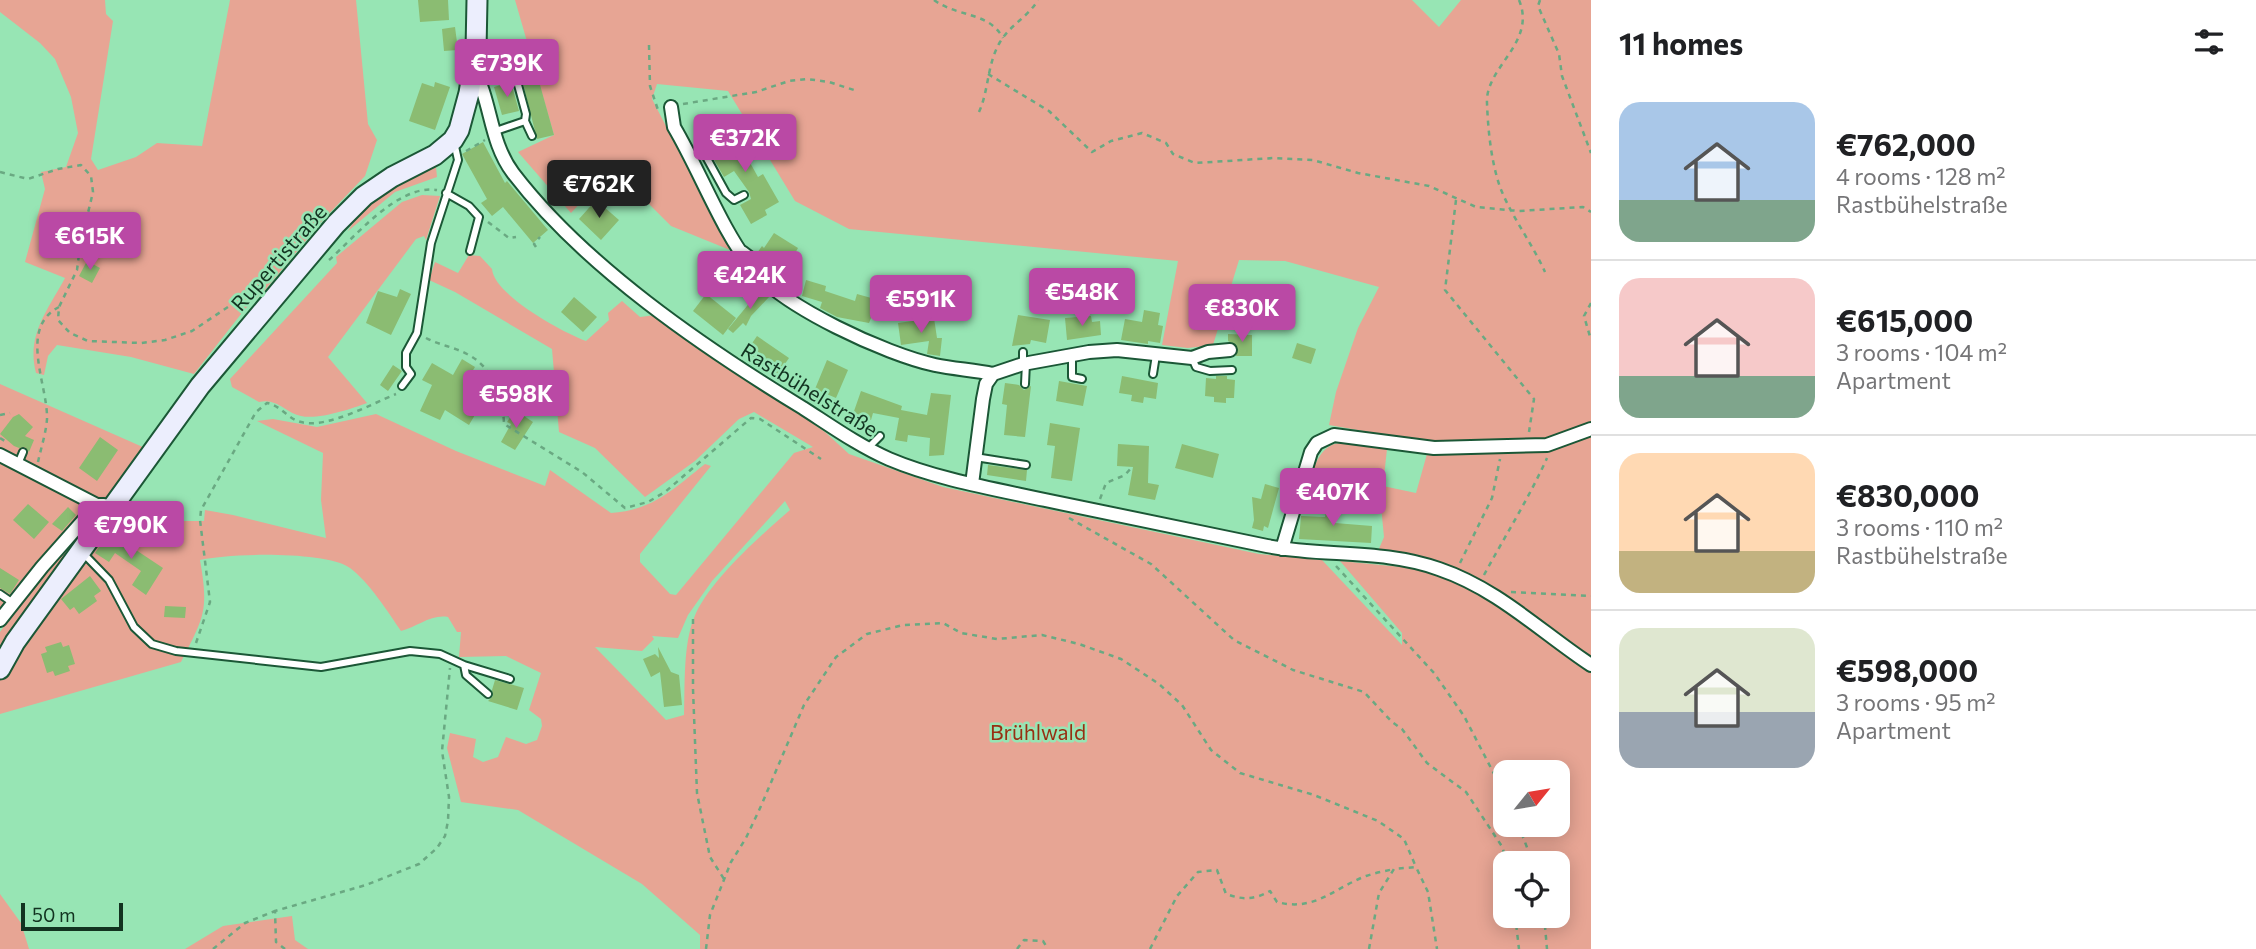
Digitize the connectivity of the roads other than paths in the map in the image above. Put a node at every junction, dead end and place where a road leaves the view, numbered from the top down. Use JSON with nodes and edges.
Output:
{"nodes":[{"id":1,"x":477,"y":0,"type":"edge"},
{"id":2,"x":473,"y":67,"type":"junction"},
{"id":3,"x":515,"y":74,"type":"dead end"},
{"id":4,"x":671,"y":107,"type":"road end"},
{"id":5,"x":525,"y":121,"type":"junction"},
{"id":6,"x":489,"y":136,"type":"junction"},
{"id":7,"x":532,"y":136,"type":"dead end"},
{"id":8,"x":453,"y":140,"type":"junction"},
{"id":9,"x":693,"y":158,"type":"junction"},
{"id":10,"x":446,"y":193,"type":"junction"},
{"id":11,"x":744,"y":195,"type":"dead end"},
{"id":12,"x":736,"y":245,"type":"junction"},
{"id":13,"x":470,"y":251,"type":"dead end"},
{"id":14,"x":773,"y":272,"type":"dead end"},
{"id":15,"x":1230,"y":351,"type":"dead end"},
{"id":16,"x":1156,"y":353,"type":"junction"},
{"id":17,"x":1072,"y":354,"type":"junction"},
{"id":18,"x":1192,"y":358,"type":"junction"},
{"id":19,"x":1024,"y":360,"type":"junction"},
{"id":20,"x":1232,"y":370,"type":"dead end"},
{"id":21,"x":993,"y":373,"type":"junction"},
{"id":22,"x":1153,"y":374,"type":"dead end"},
{"id":23,"x":1082,"y":379,"type":"dead end"},
{"id":24,"x":1025,"y":384,"type":"dead end"},
{"id":25,"x":402,"y":386,"type":"road end"},
{"id":26,"x":1591,"y":429,"type":"edge"},
{"id":27,"x":880,"y":436,"type":"dead end"},
{"id":28,"x":868,"y":448,"type":"junction"},
{"id":29,"x":0,"y":455,"type":"edge"},
{"id":30,"x":975,"y":457,"type":"junction"},
{"id":31,"x":1026,"y":465,"type":"dead end"},
{"id":32,"x":972,"y":484,"type":"junction"},
{"id":33,"x":106,"y":505,"type":"junction"},
{"id":34,"x":1282,"y":549,"type":"junction"},
{"id":35,"x":81,"y":551,"type":"junction"},
{"id":36,"x":0,"y":594,"type":"edge"},
{"id":37,"x":13,"y":603,"type":"junction"},
{"id":38,"x":0,"y":620,"type":"edge"},
{"id":39,"x":464,"y":666,"type":"junction"},
{"id":40,"x":1591,"y":666,"type":"edge"},
{"id":41,"x":0,"y":669,"type":"edge"},
{"id":42,"x":510,"y":679,"type":"dead end"},
{"id":43,"x":488,"y":694,"type":"dead end"}],
"edges":[{"from":1,"to":2,"type":"main road"},
{"from":2,"to":6,"type":"street","name":"Rastbühelstraße"},
{"from":2,"to":8,"type":"main road"},
{"from":3,"to":5,"type":"lane"},
{"from":4,"to":9,"type":"street"},
{"from":5,"to":6,"type":"lane"},
{"from":5,"to":7,"type":"lane"},
{"from":6,"to":28,"type":"street","name":"Rastbühelstraße"},
{"from":8,"to":10,"type":"lane"},
{"from":8,"to":33,"type":"main road","name":"Rupertistraße"},
{"from":9,"to":11,"type":"lane"},
{"from":9,"to":12,"type":"street"},
{"from":10,"to":13,"type":"lane"},
{"from":10,"to":25,"type":"lane"},
{"from":12,"to":14,"type":"lane"},
{"from":12,"to":21,"type":"street"},
{"from":15,"to":18,"type":"street"},
{"from":16,"to":17,"type":"street"},
{"from":16,"to":18,"type":"street"},
{"from":16,"to":22,"type":"lane"},
{"from":17,"to":19,"type":"street"},
{"from":17,"to":23,"type":"lane"},
{"from":18,"to":20,"type":"lane"},
{"from":19,"to":21,"type":"street"},
{"from":19,"to":24,"type":"lane"},
{"from":21,"to":30,"type":"street"},
{"from":26,"to":34,"type":"street"},
{"from":27,"to":28,"type":"lane"},
{"from":28,"to":32,"type":"street","name":"Rastbühelstraße"},
{"from":29,"to":33,"type":"street"},
{"from":30,"to":31,"type":"lane"},
{"from":30,"to":32,"type":"street"},
{"from":32,"to":34,"type":"street","name":"Rastbühelstraße"},
{"from":33,"to":35,"type":"main road","name":"Rupertistraße"},
{"from":33,"to":37,"type":"street"},
{"from":34,"to":40,"type":"street","name":"Rastbühelstraße"},
{"from":35,"to":39,"type":"lane"},
{"from":35,"to":41,"type":"main road","name":"Rupertistraße"},
{"from":36,"to":37,"type":"lane"},
{"from":37,"to":38,"type":"street"},
{"from":39,"to":42,"type":"lane"},
{"from":39,"to":43,"type":"lane"}]}
